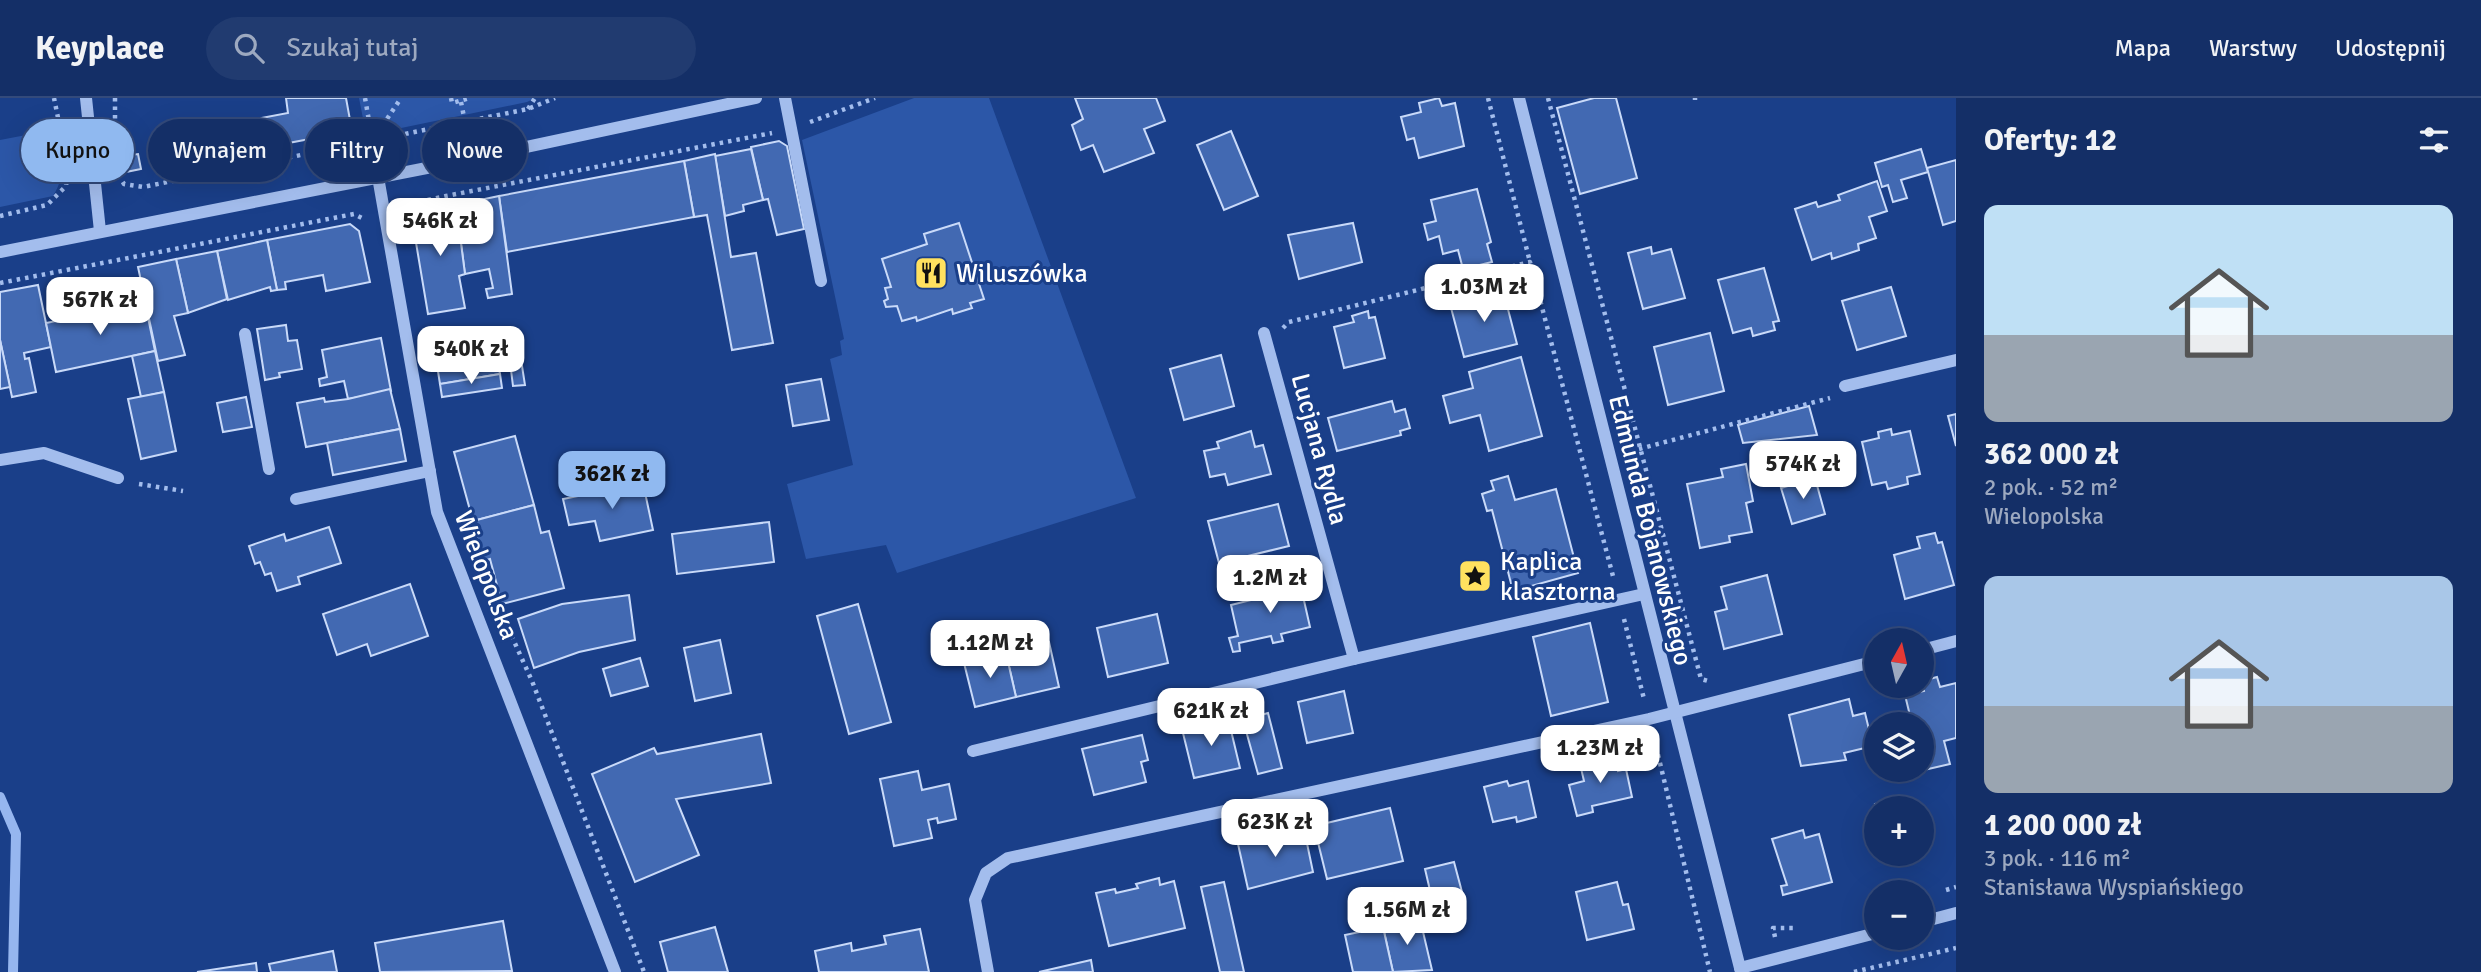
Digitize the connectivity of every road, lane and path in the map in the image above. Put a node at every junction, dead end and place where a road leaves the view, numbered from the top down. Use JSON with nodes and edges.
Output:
{"nodes":[{"id":1,"x":54,"y":98,"type":"edge"},
{"id":2,"x":86,"y":98,"type":"edge"},
{"id":3,"x":115,"y":98,"type":"edge"},
{"id":4,"x":365,"y":98,"type":"edge"},
{"id":5,"x":401,"y":98,"type":"edge"},
{"id":6,"x":451,"y":98,"type":"edge"},
{"id":7,"x":470,"y":98,"type":"edge"},
{"id":8,"x":535,"y":98,"type":"edge"},
{"id":9,"x":555,"y":98,"type":"edge"},
{"id":10,"x":756,"y":98,"type":"edge"},
{"id":11,"x":785,"y":98,"type":"edge"},
{"id":12,"x":875,"y":98,"type":"edge"},
{"id":13,"x":1488,"y":98,"type":"edge"},
{"id":14,"x":1519,"y":98,"type":"edge"},
{"id":15,"x":1548,"y":98,"type":"edge"},
{"id":16,"x":461,"y":102,"type":"dead end"},
{"id":17,"x":528,"y":109,"type":"junction"},
{"id":18,"x":115,"y":119,"type":"edge"},
{"id":19,"x":369,"y":119,"type":"edge"},
{"id":20,"x":387,"y":119,"type":"edge"},
{"id":21,"x":464,"y":119,"type":"edge"},
{"id":22,"x":480,"y":119,"type":"edge"},
{"id":23,"x":793,"y":128,"type":"junction"},
{"id":24,"x":305,"y":155,"type":"edge"},
{"id":25,"x":408,"y":171,"type":"edge"},
{"id":26,"x":123,"y":182,"type":"edge"},
{"id":27,"x":353,"y":182,"type":"edge"},
{"id":28,"x":379,"y":182,"type":"edge"},
{"id":29,"x":0,"y":216,"type":"edge"},
{"id":30,"x":386,"y":227,"type":"junction"},
{"id":31,"x":100,"y":232,"type":"junction"},
{"id":32,"x":0,"y":252,"type":"edge"},
{"id":33,"x":1530,"y":262,"type":"junction"},
{"id":34,"x":821,"y":281,"type":"dead end"},
{"id":35,"x":0,"y":283,"type":"edge"},
{"id":36,"x":245,"y":334,"type":"dead end"},
{"id":37,"x":1266,"y":339,"type":"joint"},
{"id":38,"x":1956,"y":360,"type":"edge"},
{"id":39,"x":1852,"y":384,"type":"joint"},
{"id":40,"x":1639,"y":449,"type":"junction"},
{"id":41,"x":0,"y":460,"type":"edge"},
{"id":42,"x":270,"y":469,"type":"dead end"},
{"id":43,"x":429,"y":471,"type":"junction"},
{"id":44,"x":118,"y":478,"type":"dead end"},
{"id":45,"x":163,"y":488,"type":"dead end"},
{"id":46,"x":183,"y":491,"type":"dead end"},
{"id":47,"x":296,"y":499,"type":"dead end"},
{"id":48,"x":1644,"y":594,"type":"junction"},
{"id":49,"x":1619,"y":600,"type":"junction"},
{"id":50,"x":505,"y":621,"type":"dead end"},
{"id":51,"x":1956,"y":641,"type":"edge"},
{"id":52,"x":1934,"y":647,"type":"edge"},
{"id":53,"x":1354,"y":659,"type":"junction"},
{"id":54,"x":1864,"y":664,"type":"edge"},
{"id":55,"x":1715,"y":682,"type":"dead end"},
{"id":56,"x":1674,"y":713,"type":"junction"},
{"id":57,"x":1649,"y":719,"type":"junction"},
{"id":58,"x":973,"y":751,"type":"dead end"},
{"id":59,"x":1956,"y":913,"type":"edge"},
{"id":60,"x":1934,"y":919,"type":"edge"},
{"id":61,"x":1864,"y":936,"type":"edge"},
{"id":62,"x":1956,"y":948,"type":"edge"},
{"id":63,"x":1741,"y":970,"type":"edge"},
{"id":64,"x":615,"y":972,"type":"edge"},
{"id":65,"x":644,"y":972,"type":"edge"},
{"id":66,"x":988,"y":972,"type":"edge"},
{"id":67,"x":1710,"y":972,"type":"edge"},
{"id":68,"x":1854,"y":972,"type":"edge"}],
"edges":[{"from":1,"to":29,"type":"path"},
{"from":2,"to":31,"type":"street"},
{"from":3,"to":18,"type":"path"},
{"from":4,"to":19,"type":"path"},
{"from":5,"to":20,"type":"path"},
{"from":6,"to":7,"type":"path"},
{"from":8,"to":17,"type":"path"},
{"from":9,"to":17,"type":"path"},
{"from":10,"to":25,"type":"street"},
{"from":11,"to":23,"type":"street"},
{"from":12,"to":23,"type":"path"},
{"from":13,"to":33,"type":"path"},
{"from":14,"to":48,"type":"street","name":"Edmunda Bojanowskiego"},
{"from":15,"to":40,"type":"path"},
{"from":16,"to":21,"type":"path"},
{"from":17,"to":22,"type":"path"},
{"from":23,"to":30,"type":"path"},
{"from":23,"to":34,"type":"street"},
{"from":24,"to":26,"type":"path"},
{"from":27,"to":31,"type":"street"},
{"from":28,"to":30,"type":"street","name":"Wielopolska"},
{"from":30,"to":35,"type":"path"},
{"from":30,"to":43,"type":"street","name":"Wielopolska"},
{"from":31,"to":32,"type":"street"},
{"from":33,"to":37,"type":"path"},
{"from":33,"to":49,"type":"path"},
{"from":36,"to":42,"type":"street"},
{"from":37,"to":53,"type":"street","name":"Lucjana Rydla"},
{"from":38,"to":39,"type":"street"},
{"from":39,"to":40,"type":"path"},
{"from":40,"to":55,"type":"path"},
{"from":41,"to":44,"type":"street"},
{"from":43,"to":47,"type":"street"},
{"from":43,"to":64,"type":"street","name":"Wielopolska"},
{"from":45,"to":46,"type":"path"},
{"from":48,"to":49,"type":"street"},
{"from":48,"to":56,"type":"street","name":"Edmunda Bojanowskiego"},
{"from":49,"to":53,"type":"street"},
{"from":49,"to":57,"type":"path"},
{"from":50,"to":65,"type":"path"},
{"from":51,"to":52,"type":"street"},
{"from":53,"to":58,"type":"street"},
{"from":54,"to":56,"type":"street"},
{"from":56,"to":57,"type":"street"},
{"from":56,"to":63,"type":"street","name":"Edmunda Bojanowskiego"},
{"from":57,"to":66,"type":"street"},
{"from":57,"to":67,"type":"path"},
{"from":59,"to":60,"type":"street"},
{"from":61,"to":63,"type":"street"},
{"from":62,"to":68,"type":"path"}]}
